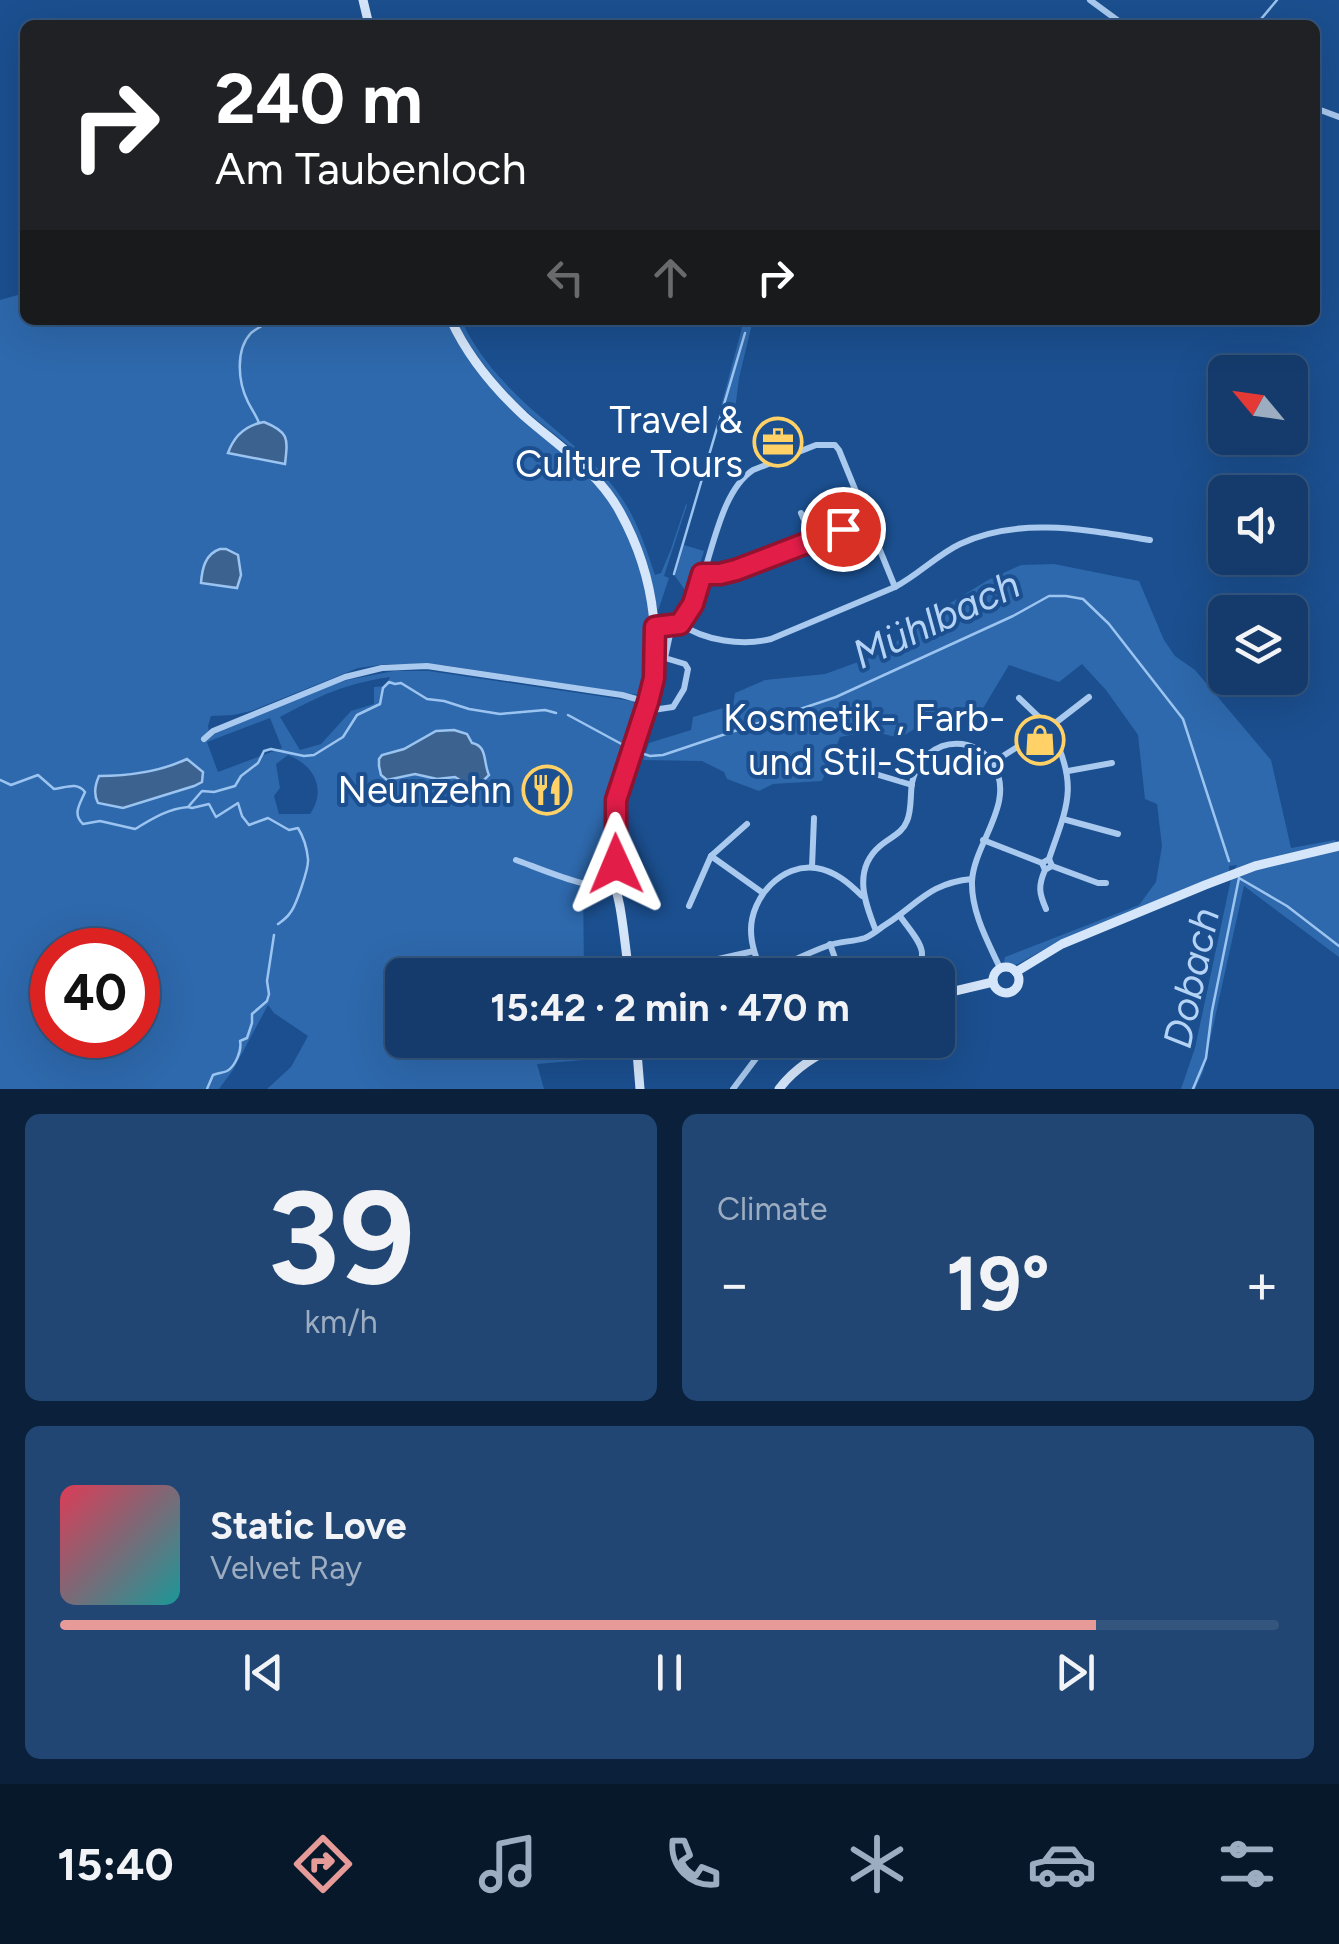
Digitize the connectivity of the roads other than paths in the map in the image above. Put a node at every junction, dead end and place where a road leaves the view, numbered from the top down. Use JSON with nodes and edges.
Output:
{"nodes":[{"id":1,"x":1090,"y":0,"type":"edge"},
{"id":2,"x":1117,"y":20,"type":"edge"},
{"id":3,"x":454,"y":325,"type":"edge"},
{"id":4,"x":801,"y":513,"type":"dead end"},
{"id":5,"x":867,"y":520,"type":"junction"},
{"id":6,"x":813,"y":540,"type":"junction"},
{"id":7,"x":1150,"y":540,"type":"dead end"},
{"id":8,"x":702,"y":574,"type":"junction"},
{"id":9,"x":895,"y":586,"type":"junction"},
{"id":10,"x":676,"y":624,"type":"junction"},
{"id":11,"x":655,"y":627,"type":"junction"},
{"id":12,"x":1019,"y":698,"type":"dead end"},
{"id":13,"x":1089,"y":698,"type":"dead end"},
{"id":14,"x":647,"y":707,"type":"junction"},
{"id":15,"x":1049,"y":727,"type":"junction"},
{"id":16,"x":204,"y":739,"type":"dead end"},
{"id":17,"x":1112,"y":762,"type":"dead end"},
{"id":18,"x":992,"y":763,"type":"junction"},
{"id":19,"x":863,"y":765,"type":"dead end"},
{"id":20,"x":1068,"y":771,"type":"junction"},
{"id":21,"x":912,"y":786,"type":"junction"},
{"id":22,"x":814,"y":818,"type":"dead end"},
{"id":23,"x":1063,"y":819,"type":"junction"},
{"id":24,"x":746,"y":824,"type":"dead end"},
{"id":25,"x":1118,"y":834,"type":"dead end"},
{"id":26,"x":983,"y":840,"type":"junction"},
{"id":27,"x":1339,"y":846,"type":"edge"},
{"id":28,"x":711,"y":856,"type":"junction"},
{"id":29,"x":516,"y":860,"type":"dead end"},
{"id":30,"x":1047,"y":865,"type":"junction"},
{"id":31,"x":812,"y":867,"type":"junction"},
{"id":32,"x":864,"y":870,"type":"junction"},
{"id":33,"x":972,"y":878,"type":"junction"},
{"id":34,"x":847,"y":881,"type":"junction"},
{"id":35,"x":1106,"y":883,"type":"dead end"},
{"id":36,"x":615,"y":884,"type":"junction"},
{"id":37,"x":764,"y":893,"type":"junction"},
{"id":38,"x":863,"y":897,"type":"junction"},
{"id":39,"x":689,"y":906,"type":"dead end"},
{"id":40,"x":1046,"y":910,"type":"dead end"},
{"id":41,"x":900,"y":916,"type":"junction"},
{"id":42,"x":876,"y":931,"type":"junction"},
{"id":43,"x":830,"y":944,"type":"junction"},
{"id":44,"x":754,"y":951,"type":"junction"},
{"id":45,"x":626,"y":958,"type":"edge"},
{"id":46,"x":723,"y":958,"type":"edge"},
{"id":47,"x":757,"y":958,"type":"edge"},
{"id":48,"x":800,"y":958,"type":"edge"},
{"id":49,"x":835,"y":958,"type":"edge"},
{"id":50,"x":922,"y":958,"type":"edge"},
{"id":51,"x":1000,"y":968,"type":"junction"},
{"id":52,"x":1016,"y":972,"type":"junction"},
{"id":53,"x":993,"y":982,"type":"junction"},
{"id":54,"x":955,"y":991,"type":"edge"},
{"id":55,"x":637,"y":1058,"type":"edge"},
{"id":56,"x":756,"y":1058,"type":"edge"},
{"id":57,"x":811,"y":1058,"type":"edge"},
{"id":58,"x":807,"y":1060,"type":"joint"},
{"id":59,"x":640,"y":1089,"type":"edge"},
{"id":60,"x":732,"y":1089,"type":"edge"},
{"id":61,"x":779,"y":1089,"type":"edge"}],
"edges":[{"from":1,"to":2,"type":"street"},
{"from":3,"to":11,"type":"street"},
{"from":4,"to":6,"type":"street"},
{"from":5,"to":6,"type":"street"},
{"from":5,"to":8,"type":"street"},
{"from":5,"to":9,"type":"street"},
{"from":6,"to":8,"type":"street"},
{"from":7,"to":9,"type":"street"},
{"from":8,"to":10,"type":"street"},
{"from":9,"to":10,"type":"street"},
{"from":10,"to":11,"type":"street"},
{"from":10,"to":14,"type":"street"},
{"from":11,"to":14,"type":"street"},
{"from":12,"to":15,"type":"street"},
{"from":13,"to":15,"type":"street"},
{"from":14,"to":16,"type":"street"},
{"from":14,"to":36,"type":"street"},
{"from":15,"to":18,"type":"street"},
{"from":15,"to":20,"type":"street"},
{"from":17,"to":20,"type":"street"},
{"from":18,"to":21,"type":"street"},
{"from":18,"to":26,"type":"street"},
{"from":19,"to":21,"type":"street"},
{"from":20,"to":23,"type":"street"},
{"from":21,"to":32,"type":"street"},
{"from":22,"to":31,"type":"street"},
{"from":23,"to":25,"type":"street"},
{"from":23,"to":30,"type":"street"},
{"from":24,"to":28,"type":"street"},
{"from":26,"to":30,"type":"street"},
{"from":26,"to":33,"type":"street"},
{"from":27,"to":52,"type":"street"},
{"from":28,"to":37,"type":"street"},
{"from":28,"to":39,"type":"street"},
{"from":29,"to":36,"type":"street"},
{"from":30,"to":35,"type":"street"},
{"from":30,"to":40,"type":"street"},
{"from":31,"to":34,"type":"street"},
{"from":31,"to":37,"type":"street"},
{"from":32,"to":34,"type":"street"},
{"from":32,"to":38,"type":"street"},
{"from":33,"to":41,"type":"street"},
{"from":33,"to":51,"type":"street"},
{"from":34,"to":38,"type":"street"},
{"from":36,"to":45,"type":"street"},
{"from":37,"to":44,"type":"street"},
{"from":38,"to":42,"type":"street"},
{"from":41,"to":42,"type":"street"},
{"from":41,"to":50,"type":"street"},
{"from":42,"to":43,"type":"street"},
{"from":43,"to":48,"type":"street"},
{"from":43,"to":49,"type":"street"},
{"from":44,"to":46,"type":"street"},
{"from":44,"to":47,"type":"street"},
{"from":51,"to":52,"type":"street"},
{"from":51,"to":53,"type":"street"},
{"from":52,"to":53,"type":"street"},
{"from":53,"to":54,"type":"street"},
{"from":55,"to":59,"type":"street"},
{"from":56,"to":60,"type":"street"},
{"from":57,"to":58,"type":"street"},
{"from":58,"to":61,"type":"street"}]}
